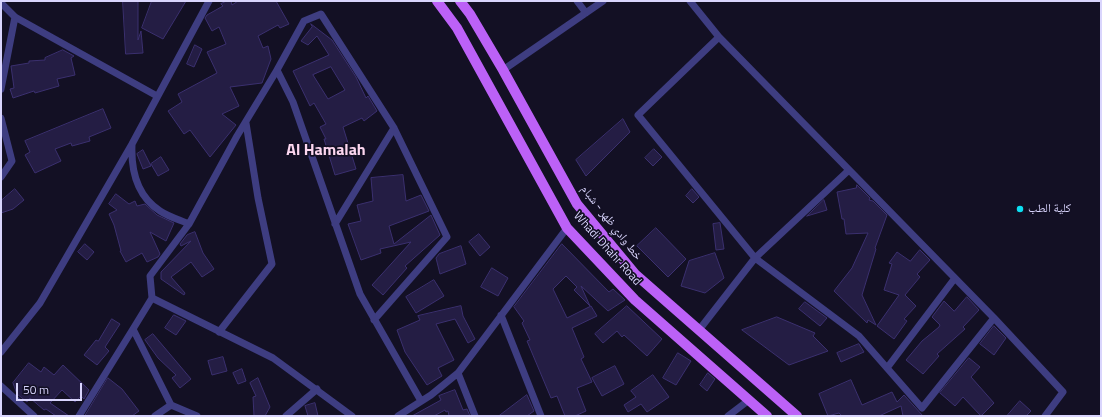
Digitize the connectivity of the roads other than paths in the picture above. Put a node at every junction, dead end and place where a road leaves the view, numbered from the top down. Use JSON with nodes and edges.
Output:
{"nodes":[{"id":1,"x":209,"y":1,"type":"edge"},
{"id":2,"x":437,"y":1,"type":"edge"},
{"id":3,"x":460,"y":1,"type":"edge"},
{"id":4,"x":577,"y":1,"type":"edge"},
{"id":5,"x":603,"y":1,"type":"edge"},
{"id":6,"x":690,"y":1,"type":"edge"},
{"id":7,"x":1,"y":3,"type":"edge"},
{"id":8,"x":586,"y":13,"type":"junction"},
{"id":9,"x":15,"y":17,"type":"junction"},
{"id":10,"x":719,"y":37,"type":"junction"},
{"id":11,"x":277,"y":70,"type":"junction"},
{"id":12,"x":503,"y":70,"type":"junction"},
{"id":13,"x":1,"y":89,"type":"edge"},
{"id":14,"x":157,"y":96,"type":"junction"},
{"id":15,"x":1,"y":118,"type":"edge"},
{"id":16,"x":246,"y":123,"type":"junction"},
{"id":17,"x":394,"y":128,"type":"junction"},
{"id":18,"x":132,"y":144,"type":"junction"},
{"id":19,"x":850,"y":170,"type":"junction"},
{"id":20,"x":1,"y":177,"type":"edge"},
{"id":21,"x":190,"y":224,"type":"junction"},
{"id":22,"x":335,"y":224,"type":"junction"},
{"id":23,"x":567,"y":228,"type":"junction"},
{"id":24,"x":756,"y":258,"type":"junction"},
{"id":25,"x":954,"y":278,"type":"junction"},
{"id":26,"x":152,"y":298,"type":"junction"},
{"id":27,"x":501,"y":315,"type":"junction"},
{"id":28,"x":994,"y":318,"type":"junction"},
{"id":29,"x":374,"y":320,"type":"junction"},
{"id":30,"x":133,"y":329,"type":"junction"},
{"id":31,"x":699,"y":330,"type":"junction"},
{"id":32,"x":219,"y":332,"type":"junction"},
{"id":33,"x":1,"y":352,"type":"edge"},
{"id":34,"x":887,"y":368,"type":"junction"},
{"id":35,"x":458,"y":373,"type":"junction"},
{"id":36,"x":1,"y":386,"type":"edge"},
{"id":37,"x":317,"y":389,"type":"junction"},
{"id":38,"x":749,"y":400,"type":"junction"},
{"id":39,"x":421,"y":401,"type":"junction"},
{"id":40,"x":171,"y":405,"type":"junction"},
{"id":41,"x":34,"y":416,"type":"edge"},
{"id":42,"x":79,"y":416,"type":"edge"},
{"id":43,"x":154,"y":416,"type":"edge"},
{"id":44,"x":197,"y":416,"type":"edge"},
{"id":45,"x":286,"y":416,"type":"edge"},
{"id":46,"x":352,"y":416,"type":"edge"},
{"id":47,"x":398,"y":416,"type":"edge"},
{"id":48,"x":476,"y":416,"type":"edge"},
{"id":49,"x":541,"y":416,"type":"edge"},
{"id":50,"x":728,"y":416,"type":"edge"},
{"id":51,"x":767,"y":416,"type":"edge"},
{"id":52,"x":797,"y":416,"type":"edge"},
{"id":53,"x":1045,"y":416,"type":"edge"}],
"edges":[{"from":1,"to":14,"type":"street"},
{"from":2,"to":23,"type":"main road","name":"Whadi Dhahr Road"},
{"from":3,"to":12,"type":"main road","name":"خط وادي ظهر - شبام"},
{"from":4,"to":8,"type":"street"},
{"from":5,"to":8,"type":"street"},
{"from":6,"to":10,"type":"street"},
{"from":7,"to":9,"type":"street"},
{"from":8,"to":12,"type":"street"},
{"from":9,"to":13,"type":"street"},
{"from":9,"to":14,"type":"street"},
{"from":10,"to":19,"type":"street"},
{"from":10,"to":24,"type":"street"},
{"from":11,"to":16,"type":"street"},
{"from":11,"to":17,"type":"street"},
{"from":11,"to":22,"type":"street"},
{"from":12,"to":31,"type":"main road","name":"خط وادي ظهر - شبام"},
{"from":14,"to":18,"type":"street"},
{"from":15,"to":20,"type":"street"},
{"from":16,"to":21,"type":"street"},
{"from":16,"to":32,"type":"street"},
{"from":17,"to":22,"type":"street"},
{"from":17,"to":29,"type":"street"},
{"from":18,"to":21,"type":"street"},
{"from":18,"to":33,"type":"street"},
{"from":19,"to":24,"type":"street"},
{"from":19,"to":25,"type":"street"},
{"from":21,"to":26,"type":"street"},
{"from":22,"to":29,"type":"street"},
{"from":23,"to":27,"type":"street"},
{"from":23,"to":38,"type":"main road","name":"Whadi Dhahr Road"},
{"from":24,"to":31,"type":"street"},
{"from":24,"to":34,"type":"street"},
{"from":25,"to":28,"type":"street"},
{"from":25,"to":34,"type":"street"},
{"from":26,"to":30,"type":"street"},
{"from":26,"to":32,"type":"street"},
{"from":27,"to":35,"type":"street"},
{"from":27,"to":49,"type":"street"},
{"from":28,"to":34,"type":"street"},
{"from":28,"to":53,"type":"street"},
{"from":29,"to":39,"type":"street"},
{"from":30,"to":40,"type":"street"},
{"from":30,"to":42,"type":"street"},
{"from":31,"to":52,"type":"main road","name":"خط وادي ظهر - شبام"},
{"from":32,"to":37,"type":"street"},
{"from":35,"to":39,"type":"street"},
{"from":35,"to":48,"type":"street"},
{"from":36,"to":41,"type":"street"},
{"from":37,"to":45,"type":"street"},
{"from":37,"to":46,"type":"street"},
{"from":38,"to":50,"type":"street"},
{"from":38,"to":51,"type":"main road","name":"Whadi Dhahr Road"},
{"from":39,"to":47,"type":"street"},
{"from":40,"to":43,"type":"street"},
{"from":40,"to":44,"type":"street"}]}
